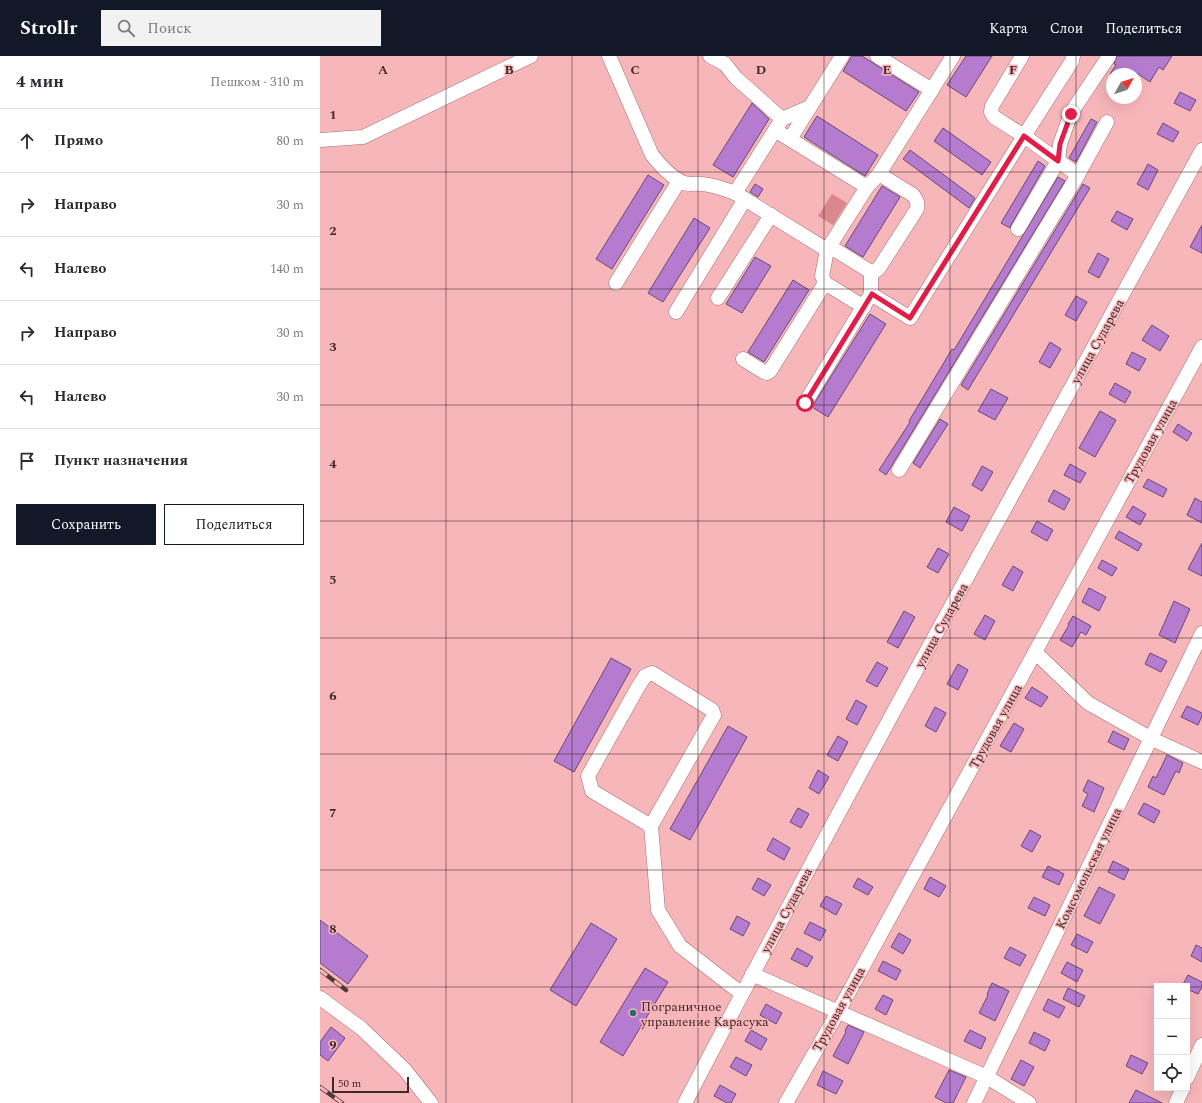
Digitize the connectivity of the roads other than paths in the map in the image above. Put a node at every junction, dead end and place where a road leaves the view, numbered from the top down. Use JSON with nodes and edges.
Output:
{"nodes":[{"id":1,"x":531,"y":56,"type":"edge"},
{"id":2,"x":609,"y":56,"type":"edge"},
{"id":3,"x":710,"y":56,"type":"edge"},
{"id":4,"x":842,"y":56,"type":"edge"},
{"id":5,"x":877,"y":56,"type":"edge"},
{"id":6,"x":953,"y":56,"type":"edge"},
{"id":7,"x":1022,"y":56,"type":"edge"},
{"id":8,"x":1073,"y":56,"type":"edge"},
{"id":9,"x":1109,"y":56,"type":"edge"},
{"id":10,"x":932,"y":90,"type":"junction"},
{"id":11,"x":810,"y":107,"type":"junction"},
{"id":12,"x":1107,"y":122,"type":"dead end"},
{"id":13,"x":779,"y":125,"type":"junction"},
{"id":14,"x":1024,"y":136,"type":"junction"},
{"id":15,"x":790,"y":139,"type":"junction"},
{"id":16,"x":320,"y":140,"type":"edge"},
{"id":17,"x":1202,"y":150,"type":"edge"},
{"id":18,"x":1058,"y":161,"type":"junction"},
{"id":19,"x":879,"y":174,"type":"junction"},
{"id":20,"x":1078,"y":175,"type":"junction"},
{"id":21,"x":679,"y":181,"type":"junction"},
{"id":22,"x":867,"y":187,"type":"junction"},
{"id":23,"x":740,"y":196,"type":"junction"},
{"id":24,"x":771,"y":215,"type":"junction"},
{"id":25,"x":1018,"y":229,"type":"dead end"},
{"id":26,"x":828,"y":248,"type":"junction"},
{"id":27,"x":870,"y":272,"type":"junction"},
{"id":28,"x":616,"y":283,"type":"dead end"},
{"id":29,"x":825,"y":283,"type":"junction"},
{"id":30,"x":872,"y":294,"type":"junction"},
{"id":31,"x":718,"y":298,"type":"dead end"},
{"id":32,"x":864,"y":307,"type":"junction"},
{"id":33,"x":676,"y":312,"type":"dead end"},
{"id":34,"x":1202,"y":347,"type":"edge"},
{"id":35,"x":743,"y":359,"type":"dead end"},
{"id":36,"x":805,"y":403,"type":"dead end"},
{"id":37,"x":899,"y":470,"type":"dead end"},
{"id":38,"x":1202,"y":633,"type":"edge"},
{"id":39,"x":1035,"y":652,"type":"junction"},
{"id":40,"x":1152,"y":739,"type":"junction"},
{"id":41,"x":1202,"y":762,"type":"edge"},
{"id":42,"x":651,"y":826,"type":"junction"},
{"id":43,"x":752,"y":974,"type":"junction"},
{"id":44,"x":742,"y":994,"type":"junction"},
{"id":45,"x":320,"y":998,"type":"edge"},
{"id":46,"x":838,"y":1012,"type":"junction"},
{"id":47,"x":1202,"y":1045,"type":"edge"},
{"id":48,"x":1190,"y":1071,"type":"edge"},
{"id":49,"x":987,"y":1076,"type":"junction"},
{"id":50,"x":1182,"y":1091,"type":"edge"},
{"id":51,"x":432,"y":1103,"type":"edge"},
{"id":52,"x":685,"y":1103,"type":"edge"},
{"id":53,"x":786,"y":1103,"type":"edge"},
{"id":54,"x":974,"y":1103,"type":"edge"},
{"id":55,"x":1029,"y":1103,"type":"edge"},
{"id":56,"x":1176,"y":1103,"type":"edge"}],
"edges":[{"from":1,"to":16,"type":"street"},
{"from":2,"to":21,"type":"street"},
{"from":3,"to":13,"type":"street"},
{"from":4,"to":11,"type":"street"},
{"from":5,"to":10,"type":"street"},
{"from":6,"to":10,"type":"street"},
{"from":7,"to":14,"type":"street"},
{"from":8,"to":14,"type":"street"},
{"from":9,"to":18,"type":"street"},
{"from":10,"to":19,"type":"street"},
{"from":11,"to":13,"type":"street"},
{"from":11,"to":15,"type":"street"},
{"from":12,"to":20,"type":"street"},
{"from":13,"to":15,"type":"street"},
{"from":13,"to":23,"type":"street"},
{"from":14,"to":18,"type":"street"},
{"from":14,"to":30,"type":"street"},
{"from":15,"to":22,"type":"street"},
{"from":17,"to":43,"type":"street","name":"улица Сударева"},
{"from":18,"to":20,"type":"street"},
{"from":18,"to":25,"type":"street"},
{"from":19,"to":22,"type":"street"},
{"from":19,"to":27,"type":"street"},
{"from":20,"to":37,"type":"street"},
{"from":21,"to":23,"type":"street"},
{"from":21,"to":28,"type":"street"},
{"from":22,"to":26,"type":"street"},
{"from":23,"to":24,"type":"street"},
{"from":23,"to":33,"type":"street"},
{"from":24,"to":26,"type":"street"},
{"from":24,"to":31,"type":"street"},
{"from":26,"to":27,"type":"street"},
{"from":26,"to":29,"type":"street"},
{"from":27,"to":30,"type":"street"},
{"from":29,"to":32,"type":"street"},
{"from":29,"to":35,"type":"street"},
{"from":30,"to":32,"type":"street"},
{"from":32,"to":36,"type":"street"},
{"from":34,"to":39,"type":"street","name":"Трудовая улица"},
{"from":38,"to":40,"type":"street","name":"Комсомольская улица"},
{"from":39,"to":40,"type":"street"},
{"from":39,"to":46,"type":"street","name":"Трудовая улица"},
{"from":40,"to":41,"type":"street"},
{"from":40,"to":49,"type":"street","name":"Комсомольская улица"},
{"from":42,"to":42,"type":"street"},
{"from":42,"to":44,"type":"street"},
{"from":43,"to":44,"type":"street","name":"улица Сударева"},
{"from":43,"to":46,"type":"street"},
{"from":44,"to":52,"type":"street","name":"улица Сударева"},
{"from":45,"to":51,"type":"street"},
{"from":46,"to":49,"type":"street"},
{"from":46,"to":53,"type":"street","name":"Трудовая улица"},
{"from":47,"to":48,"type":"street"},
{"from":49,"to":54,"type":"street","name":"Комсомольская улица"},
{"from":49,"to":55,"type":"street"},
{"from":50,"to":56,"type":"street"}]}
